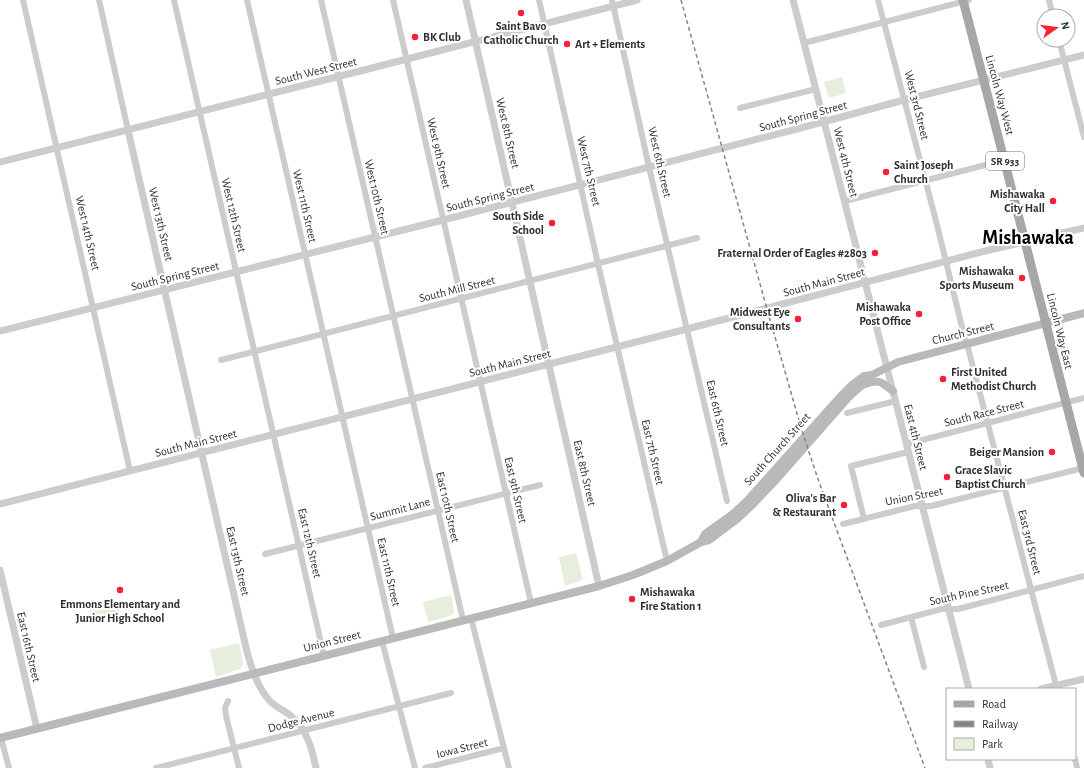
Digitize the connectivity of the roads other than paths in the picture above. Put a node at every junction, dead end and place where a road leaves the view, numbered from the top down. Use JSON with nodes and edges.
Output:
{"nodes":[{"id":1,"x":23,"y":0,"type":"edge"},
{"id":2,"x":99,"y":0,"type":"edge"},
{"id":3,"x":174,"y":0,"type":"edge"},
{"id":4,"x":247,"y":0,"type":"edge"},
{"id":5,"x":321,"y":0,"type":"edge"},
{"id":6,"x":394,"y":0,"type":"edge"},
{"id":7,"x":466,"y":0,"type":"edge"},
{"id":8,"x":539,"y":0,"type":"edge"},
{"id":9,"x":637,"y":0,"type":"edge"},
{"id":10,"x":793,"y":0,"type":"edge"},
{"id":11,"x":878,"y":0,"type":"edge"},
{"id":12,"x":965,"y":0,"type":"edge"},
{"id":13,"x":612,"y":3,"type":"edge"},
{"id":14,"x":884,"y":22,"type":"junction"},
{"id":15,"x":545,"y":24,"type":"junction"},
{"id":16,"x":476,"y":42,"type":"junction"},
{"id":17,"x":804,"y":43,"type":"junction"},
{"id":18,"x":1061,"y":48,"type":"edge"},
{"id":19,"x":1084,"y":55,"type":"edge"},
{"id":20,"x":407,"y":60,"type":"junction"},
{"id":21,"x":1064,"y":60,"type":"junction"},
{"id":22,"x":338,"y":77,"type":"junction"},
{"id":23,"x":984,"y":80,"type":"junction"},
{"id":24,"x":816,"y":89,"type":"junction"},
{"id":25,"x":268,"y":94,"type":"junction"},
{"id":26,"x":904,"y":100,"type":"junction"},
{"id":27,"x":740,"y":108,"type":"dead end"},
{"id":28,"x":198,"y":112,"type":"junction"},
{"id":29,"x":824,"y":122,"type":"junction"},
{"id":30,"x":128,"y":130,"type":"junction"},
{"id":31,"x":1084,"y":137,"type":"edge"},
{"id":32,"x":56,"y":148,"type":"junction"},
{"id":33,"x":1004,"y":160,"type":"junction"},
{"id":34,"x":0,"y":162,"type":"edge"},
{"id":35,"x":649,"y":167,"type":"junction"},
{"id":36,"x":925,"y":181,"type":"junction"},
{"id":37,"x":581,"y":185,"type":"junction"},
{"id":38,"x":845,"y":201,"type":"junction"},
{"id":39,"x":512,"y":202,"type":"junction"},
{"id":40,"x":443,"y":220,"type":"junction"},
{"id":41,"x":1084,"y":228,"type":"edge"},
{"id":42,"x":374,"y":237,"type":"junction"},
{"id":43,"x":697,"y":238,"type":"dead end"},
{"id":44,"x":1025,"y":242,"type":"junction"},
{"id":45,"x":668,"y":246,"type":"junction"},
{"id":46,"x":305,"y":254,"type":"junction"},
{"id":47,"x":945,"y":262,"type":"junction"},
{"id":48,"x":598,"y":264,"type":"junction"},
{"id":49,"x":236,"y":272,"type":"junction"},
{"id":50,"x":530,"y":282,"type":"junction"},
{"id":51,"x":866,"y":283,"type":"junction"},
{"id":52,"x":164,"y":290,"type":"junction"},
{"id":53,"x":461,"y":299,"type":"junction"},
{"id":54,"x":93,"y":308,"type":"junction"},
{"id":55,"x":1084,"y":313,"type":"edge"},
{"id":56,"x":392,"y":316,"type":"junction"},
{"id":57,"x":1046,"y":323,"type":"junction"},
{"id":58,"x":687,"y":329,"type":"junction"},
{"id":59,"x":0,"y":331,"type":"edge"},
{"id":60,"x":323,"y":334,"type":"junction"},
{"id":61,"x":967,"y":344,"type":"junction"},
{"id":62,"x":618,"y":347,"type":"junction"},
{"id":63,"x":254,"y":352,"type":"junction"},
{"id":64,"x":221,"y":360,"type":"dead end"},
{"id":65,"x":549,"y":364,"type":"junction"},
{"id":66,"x":887,"y":367,"type":"junction"},
{"id":67,"x":872,"y":375,"type":"junction"},
{"id":68,"x":481,"y":382,"type":"junction"},
{"id":69,"x":862,"y":385,"type":"junction"},
{"id":70,"x":893,"y":391,"type":"junction"},
{"id":71,"x":1084,"y":398,"type":"edge"},
{"id":72,"x":411,"y":399,"type":"junction"},
{"id":73,"x":896,"y":401,"type":"junction"},
{"id":74,"x":1066,"y":403,"type":"junction"},
{"id":75,"x":847,"y":413,"type":"dead end"},
{"id":76,"x":342,"y":417,"type":"junction"},
{"id":77,"x":987,"y":424,"type":"junction"},
{"id":78,"x":273,"y":435,"type":"junction"},
{"id":79,"x":907,"y":444,"type":"junction"},
{"id":80,"x":908,"y":452,"type":"junction"},
{"id":81,"x":202,"y":453,"type":"junction"},
{"id":82,"x":130,"y":471,"type":"junction"},
{"id":83,"x":1083,"y":471,"type":"edge"},
{"id":84,"x":540,"y":485,"type":"dead end"},
{"id":85,"x":1005,"y":488,"type":"junction"},
{"id":86,"x":506,"y":494,"type":"junction"},
{"id":87,"x":727,"y":501,"type":"dead end"},
{"id":88,"x":0,"y":504,"type":"edge"},
{"id":89,"x":923,"y":507,"type":"junction"},
{"id":90,"x":437,"y":511,"type":"junction"},
{"id":91,"x":864,"y":519,"type":"junction"},
{"id":92,"x":843,"y":524,"type":"dead end"},
{"id":93,"x":368,"y":529,"type":"junction"},
{"id":94,"x":701,"y":542,"type":"junction"},
{"id":95,"x":299,"y":546,"type":"junction"},
{"id":96,"x":265,"y":554,"type":"dead end"},
{"id":97,"x":667,"y":561,"type":"junction"},
{"id":98,"x":0,"y":570,"type":"edge"},
{"id":99,"x":1084,"y":576,"type":"edge"},
{"id":100,"x":599,"y":586,"type":"junction"},
{"id":101,"x":1031,"y":590,"type":"junction"},
{"id":102,"x":531,"y":603,"type":"junction"},
{"id":103,"x":949,"y":609,"type":"junction"},
{"id":104,"x":911,"y":617,"type":"junction"},
{"id":105,"x":471,"y":618,"type":"junction"},
{"id":106,"x":463,"y":620,"type":"junction"},
{"id":107,"x":881,"y":625,"type":"dead end"},
{"id":108,"x":393,"y":638,"type":"junction"},
{"id":109,"x":382,"y":641,"type":"junction"},
{"id":110,"x":324,"y":656,"type":"junction"},
{"id":111,"x":924,"y":667,"type":"dead end"},
{"id":112,"x":254,"y":674,"type":"junction"},
{"id":113,"x":1084,"y":679,"type":"edge"},
{"id":114,"x":1057,"y":687,"type":"edge"},
{"id":115,"x":969,"y":688,"type":"edge"},
{"id":116,"x":451,"y":693,"type":"dead end"},
{"id":117,"x":228,"y":701,"type":"dead end"},
{"id":118,"x":398,"y":706,"type":"junction"},
{"id":119,"x":37,"y":729,"type":"junction"},
{"id":120,"x":303,"y":731,"type":"junction"},
{"id":121,"x":1,"y":738,"type":"edge"},
{"id":122,"x":234,"y":748,"type":"junction"},
{"id":123,"x":504,"y":748,"type":"junction"},
{"id":124,"x":9,"y":768,"type":"edge"},
{"id":125,"x":156,"y":768,"type":"edge"},
{"id":126,"x":238,"y":768,"type":"edge"},
{"id":127,"x":316,"y":768,"type":"edge"},
{"id":128,"x":415,"y":768,"type":"edge"},
{"id":129,"x":425,"y":768,"type":"edge"},
{"id":130,"x":510,"y":768,"type":"edge"}],
"edges":[{"from":1,"to":32,"type":"street","name":"West 14th Street"},
{"from":2,"to":30,"type":"street","name":"West 13th Street"},
{"from":3,"to":28,"type":"street","name":"West 12th Street"},
{"from":4,"to":25,"type":"street","name":"West 11th Street"},
{"from":5,"to":22,"type":"street","name":"West 10th Street"},
{"from":6,"to":20,"type":"street","name":"West 9th Street"},
{"from":7,"to":16,"type":"street","name":"West 8th Street"},
{"from":8,"to":15,"type":"street","name":"West 7th Street"},
{"from":9,"to":13,"type":"street","name":"South West Street"},
{"from":10,"to":17,"type":"street","name":"West 4th Street"},
{"from":11,"to":14,"type":"street","name":"West 3rd Street"},
{"from":12,"to":14,"type":"street"},
{"from":12,"to":23,"type":"main road","name":"Lincoln Way West","number":"SR 933"},
{"from":13,"to":15,"type":"street","name":"South West Street"},
{"from":13,"to":35,"type":"street","name":"West 6th Street"},
{"from":14,"to":17,"type":"street"},
{"from":14,"to":26,"type":"street","name":"West 3rd Street"},
{"from":15,"to":16,"type":"street","name":"South West Street"},
{"from":15,"to":37,"type":"street","name":"West 7th Street"},
{"from":16,"to":20,"type":"street","name":"South West Street"},
{"from":16,"to":39,"type":"street","name":"West 8th Street"},
{"from":17,"to":24,"type":"street","name":"West 4th Street"},
{"from":18,"to":21,"type":"street"},
{"from":19,"to":21,"type":"street","name":"South Spring Street"},
{"from":20,"to":22,"type":"street","name":"South West Street"},
{"from":20,"to":40,"type":"street","name":"West 9th Street"},
{"from":21,"to":23,"type":"street","name":"South Spring Street"},
{"from":21,"to":31,"type":"street"},
{"from":22,"to":25,"type":"street","name":"South West Street"},
{"from":22,"to":42,"type":"street","name":"West 10th Street"},
{"from":23,"to":26,"type":"street","name":"South Spring Street"},
{"from":23,"to":33,"type":"main road","name":"Lincoln Way West","number":"SR 933"},
{"from":24,"to":27,"type":"street"},
{"from":24,"to":29,"type":"street","name":"West 4th Street"},
{"from":25,"to":28,"type":"street","name":"South West Street"},
{"from":25,"to":46,"type":"street","name":"West 11th Street"},
{"from":26,"to":29,"type":"street","name":"South Spring Street"},
{"from":26,"to":36,"type":"street","name":"West 3rd Street"},
{"from":28,"to":30,"type":"street","name":"South West Street"},
{"from":28,"to":49,"type":"street","name":"West 12th Street"},
{"from":29,"to":35,"type":"street","name":"South Spring Street"},
{"from":29,"to":38,"type":"street","name":"West 4th Street"},
{"from":30,"to":32,"type":"street","name":"South West Street"},
{"from":30,"to":52,"type":"street","name":"West 13th Street"},
{"from":32,"to":34,"type":"street","name":"South West Street"},
{"from":32,"to":54,"type":"street","name":"West 14th Street"},
{"from":33,"to":36,"type":"street"},
{"from":33,"to":44,"type":"main road","name":"Lincoln Way West","number":"SR 933"},
{"from":35,"to":37,"type":"street","name":"South Spring Street"},
{"from":35,"to":45,"type":"street","name":"West 6th Street"},
{"from":36,"to":38,"type":"street"},
{"from":36,"to":47,"type":"street","name":"West 3rd Street"},
{"from":37,"to":39,"type":"street","name":"South Spring Street"},
{"from":37,"to":48,"type":"street","name":"West 7th Street"},
{"from":38,"to":51,"type":"street","name":"West 4th Street"},
{"from":39,"to":40,"type":"street","name":"South Spring Street"},
{"from":39,"to":50,"type":"street","name":"West 8th Street"},
{"from":40,"to":42,"type":"street","name":"South Spring Street"},
{"from":40,"to":53,"type":"street","name":"West 9th Street"},
{"from":41,"to":44,"type":"street","name":"South Main Street"},
{"from":42,"to":46,"type":"street","name":"South Spring Street"},
{"from":42,"to":56,"type":"street","name":"West 10th Street"},
{"from":43,"to":45,"type":"street","name":"South Mill Street"},
{"from":44,"to":47,"type":"street","name":"South Main Street"},
{"from":44,"to":57,"type":"main road","name":"Lincoln Way East","number":"SR 933"},
{"from":45,"to":48,"type":"street","name":"South Mill Street"},
{"from":45,"to":58,"type":"street","name":"West 6th Street"},
{"from":46,"to":49,"type":"street","name":"South Spring Street"},
{"from":46,"to":60,"type":"street","name":"West 11th Street"},
{"from":47,"to":51,"type":"street","name":"South Main Street"},
{"from":47,"to":61,"type":"street","name":"East 3rd Street"},
{"from":48,"to":50,"type":"street","name":"South Mill Street"},
{"from":48,"to":62,"type":"street","name":"West 7th Street"},
{"from":49,"to":52,"type":"street","name":"South Spring Street"},
{"from":49,"to":63,"type":"street","name":"West 12th Street"},
{"from":50,"to":53,"type":"street","name":"South Mill Street"},
{"from":50,"to":65,"type":"street","name":"West 8th Street"},
{"from":51,"to":58,"type":"street","name":"South Main Street"},
{"from":51,"to":66,"type":"street","name":"East 4th Street"},
{"from":52,"to":54,"type":"street","name":"South Spring Street"},
{"from":52,"to":81,"type":"street","name":"West 13th Street"},
{"from":53,"to":56,"type":"street","name":"South Mill Street"},
{"from":53,"to":68,"type":"street","name":"West 9th Street"},
{"from":54,"to":59,"type":"street","name":"South Spring Street"},
{"from":54,"to":82,"type":"street","name":"West 14th Street"},
{"from":55,"to":57,"type":"main road","name":"Church Street"},
{"from":56,"to":60,"type":"street","name":"South Mill Street"},
{"from":56,"to":72,"type":"street","name":"West 10th Street"},
{"from":57,"to":61,"type":"main road","name":"Church Street"},
{"from":57,"to":74,"type":"main road","name":"Lincoln Way East","number":"SR 933"},
{"from":58,"to":62,"type":"street","name":"South Main Street"},
{"from":58,"to":87,"type":"street","name":"East 6th Street"},
{"from":60,"to":63,"type":"street","name":"South Mill Street"},
{"from":60,"to":76,"type":"street","name":"West 11th Street"},
{"from":61,"to":66,"type":"main road","name":"Church Street"},
{"from":61,"to":77,"type":"street","name":"East 3rd Street"},
{"from":62,"to":65,"type":"street","name":"South Main Street"},
{"from":62,"to":97,"type":"street","name":"East 7th Street"},
{"from":63,"to":64,"type":"street","name":"South Mill Street"},
{"from":63,"to":78,"type":"street","name":"West 12th Street"},
{"from":65,"to":68,"type":"street","name":"South Main Street"},
{"from":65,"to":100,"type":"street","name":"East 8th Street"},
{"from":66,"to":67,"type":"main road","name":"South Church Street"},
{"from":66,"to":70,"type":"street","name":"East 4th Street"},
{"from":67,"to":69,"type":"main road","name":"South Church Street"},
{"from":67,"to":94,"type":"main road","name":"South Church Street"},
{"from":68,"to":72,"type":"street","name":"South Main Street"},
{"from":68,"to":86,"type":"street","name":"East 9th Street"},
{"from":69,"to":70,"type":"main road"},
{"from":69,"to":94,"type":"main road","name":"South Church Street"},
{"from":70,"to":73,"type":"street","name":"East 4th Street"},
{"from":71,"to":74,"type":"street","name":"South Race Street"},
{"from":72,"to":76,"type":"street","name":"South Main Street"},
{"from":72,"to":90,"type":"street","name":"East 10th Street"},
{"from":73,"to":75,"type":"street"},
{"from":73,"to":79,"type":"street","name":"East 4th Street"},
{"from":74,"to":77,"type":"street","name":"South Race Street"},
{"from":74,"to":83,"type":"main road","name":"Lincoln Way East","number":"SR 933"},
{"from":76,"to":78,"type":"street","name":"South Main Street"},
{"from":76,"to":93,"type":"street","name":"East 11th Street"},
{"from":77,"to":79,"type":"street","name":"South Race Street"},
{"from":77,"to":85,"type":"street","name":"East 3rd Street"},
{"from":78,"to":81,"type":"street","name":"South Main Street"},
{"from":78,"to":95,"type":"street","name":"East 12th Street"},
{"from":79,"to":80,"type":"street","name":"East 4th Street"},
{"from":80,"to":89,"type":"street","name":"East 4th Street"},
{"from":80,"to":91,"type":"street"},
{"from":81,"to":82,"type":"street","name":"South Main Street"},
{"from":81,"to":112,"type":"street","name":"East 13th Street"},
{"from":82,"to":88,"type":"street","name":"South Main Street"},
{"from":83,"to":85,"type":"street","name":"Union Street"},
{"from":84,"to":86,"type":"street","name":"Summit Lane"},
{"from":85,"to":89,"type":"street","name":"Union Street"},
{"from":85,"to":101,"type":"street","name":"East 3rd Street"},
{"from":86,"to":90,"type":"street","name":"Summit Lane"},
{"from":86,"to":102,"type":"street","name":"East 9th Street"},
{"from":89,"to":91,"type":"street","name":"Union Street"},
{"from":89,"to":103,"type":"street","name":"East 4th Street"},
{"from":90,"to":93,"type":"street","name":"Summit Lane"},
{"from":90,"to":106,"type":"street","name":"East 10th Street"},
{"from":91,"to":92,"type":"street","name":"Union Street"},
{"from":93,"to":95,"type":"street","name":"Summit Lane"},
{"from":93,"to":108,"type":"street","name":"East 11th Street"},
{"from":94,"to":97,"type":"main road","name":"South Church Street"},
{"from":95,"to":96,"type":"street","name":"Summit Lane"},
{"from":95,"to":110,"type":"street","name":"East 12th Street"},
{"from":97,"to":100,"type":"main road","name":"Union Street"},
{"from":98,"to":119,"type":"street","name":"East 16th Street"},
{"from":99,"to":101,"type":"street","name":"South Pine Street"},
{"from":100,"to":102,"type":"main road","name":"Union Street"},
{"from":101,"to":103,"type":"street","name":"South Pine Street"},
{"from":101,"to":114,"type":"street","name":"East 3rd Street"},
{"from":102,"to":105,"type":"main road","name":"Union Street"},
{"from":103,"to":104,"type":"street","name":"South Pine Street"},
{"from":103,"to":115,"type":"street","name":"East 4th Street"},
{"from":104,"to":107,"type":"street","name":"South Pine Street"},
{"from":104,"to":111,"type":"street"},
{"from":105,"to":106,"type":"main road","name":"Union Street"},
{"from":105,"to":123,"type":"street"},
{"from":106,"to":108,"type":"main road","name":"Union Street"},
{"from":108,"to":109,"type":"main road","name":"Union Street"},
{"from":109,"to":110,"type":"main road","name":"Union Street"},
{"from":109,"to":118,"type":"street"},
{"from":110,"to":112,"type":"main road","name":"Union Street"},
{"from":112,"to":119,"type":"main road","name":"Union Street"},
{"from":112,"to":120,"type":"street"},
{"from":113,"to":114,"type":"street"},
{"from":116,"to":118,"type":"street","name":"Dodge Avenue"},
{"from":117,"to":122,"type":"street"},
{"from":118,"to":120,"type":"street","name":"Dodge Avenue"},
{"from":118,"to":128,"type":"street"},
{"from":119,"to":121,"type":"main road","name":"Union Street"},
{"from":120,"to":122,"type":"street","name":"Dodge Avenue"},
{"from":120,"to":127,"type":"street"},
{"from":121,"to":124,"type":"street"},
{"from":122,"to":125,"type":"street","name":"Dodge Avenue"},
{"from":122,"to":126,"type":"street"},
{"from":123,"to":129,"type":"street","name":"Iowa Street"},
{"from":123,"to":130,"type":"street"}]}
